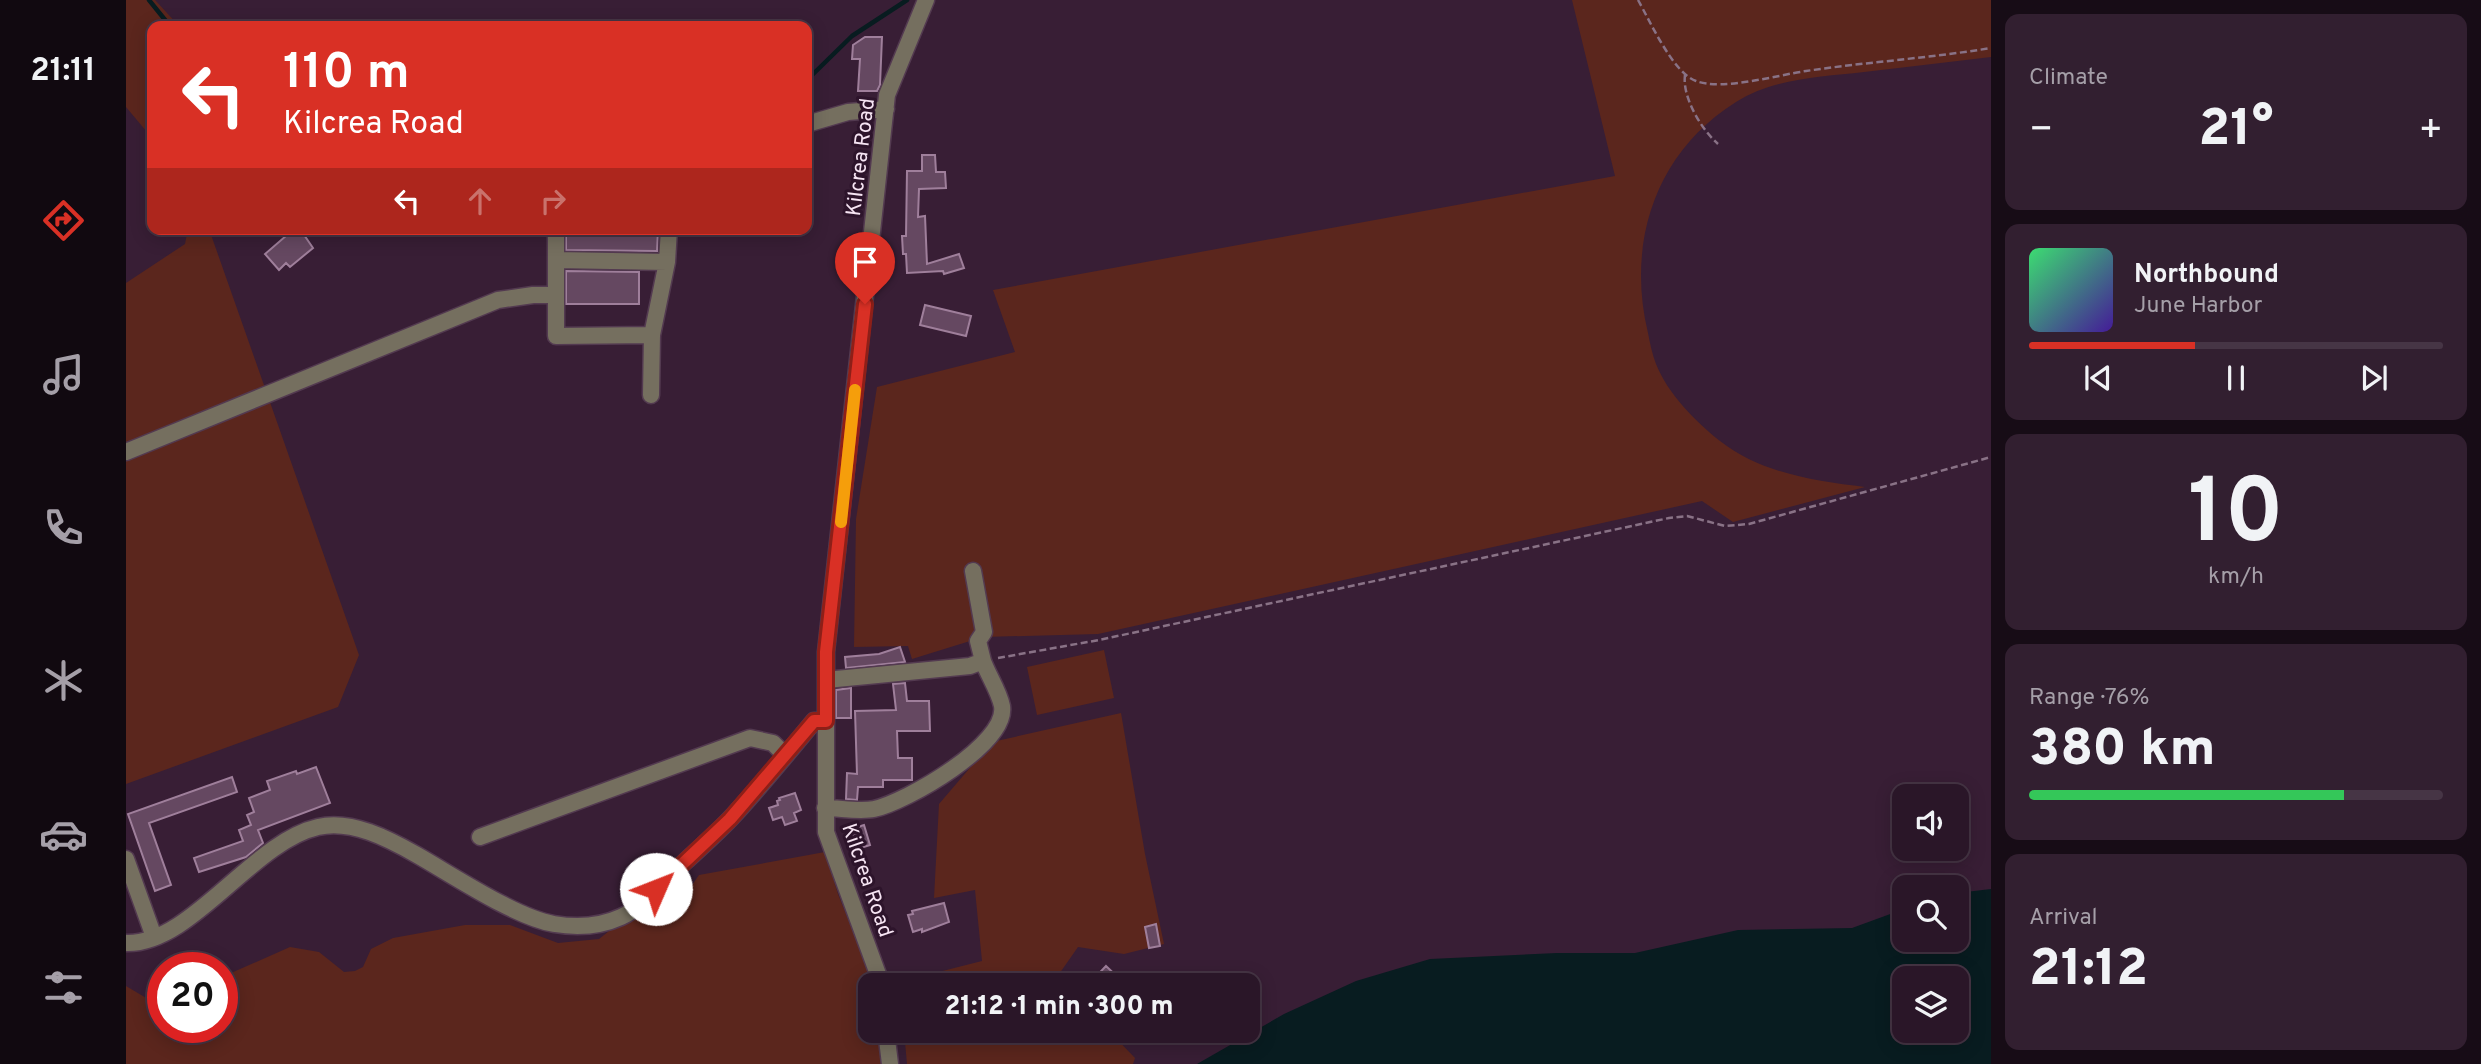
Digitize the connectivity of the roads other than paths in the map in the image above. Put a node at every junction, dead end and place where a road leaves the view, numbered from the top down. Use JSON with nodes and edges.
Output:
{"nodes":[{"id":1,"x":926,"y":0,"type":"edge"},
{"id":2,"x":886,"y":109,"type":"junction"},
{"id":3,"x":812,"y":123,"type":"edge"},
{"id":4,"x":556,"y":235,"type":"edge"},
{"id":5,"x":669,"y":235,"type":"edge"},
{"id":6,"x":556,"y":260,"type":"junction"},
{"id":7,"x":667,"y":262,"type":"junction"},
{"id":8,"x":555,"y":295,"type":"junction"},
{"id":9,"x":652,"y":335,"type":"junction"},
{"id":10,"x":651,"y":395,"type":"dead end"},
{"id":11,"x":126,"y":452,"type":"edge"},
{"id":12,"x":973,"y":571,"type":"dead end"},
{"id":13,"x":983,"y":661,"type":"junction"},
{"id":14,"x":826,"y":680,"type":"junction"},
{"id":15,"x":826,"y":721,"type":"junction"},
{"id":16,"x":785,"y":755,"type":"junction"},
{"id":17,"x":825,"y":808,"type":"junction"},
{"id":18,"x":480,"y":836,"type":"dead end"},
{"id":19,"x":126,"y":859,"type":"edge"},
{"id":20,"x":154,"y":937,"type":"junction"},
{"id":21,"x":126,"y":943,"type":"edge"},
{"id":22,"x":878,"y":973,"type":"edge"},
{"id":23,"x":887,"y":1043,"type":"edge"},
{"id":24,"x":890,"y":1064,"type":"edge"}],
"edges":[{"from":1,"to":2,"type":"street","name":"Kilcrea Road"},
{"from":2,"to":3,"type":"street"},
{"from":2,"to":14,"type":"street","name":"Kilcrea Road"},
{"from":4,"to":6,"type":"street"},
{"from":5,"to":7,"type":"street"},
{"from":6,"to":7,"type":"street"},
{"from":6,"to":8,"type":"street"},
{"from":7,"to":9,"type":"street"},
{"from":8,"to":9,"type":"street"},
{"from":8,"to":11,"type":"street"},
{"from":9,"to":10,"type":"street"},
{"from":12,"to":13,"type":"street"},
{"from":13,"to":14,"type":"street"},
{"from":13,"to":17,"type":"street"},
{"from":14,"to":15,"type":"street","name":"Kilcrea Road"},
{"from":15,"to":16,"type":"street"},
{"from":15,"to":17,"type":"street","name":"Kilcrea Road"},
{"from":16,"to":18,"type":"street"},
{"from":16,"to":20,"type":"street"},
{"from":17,"to":22,"type":"street","name":"Kilcrea Road"},
{"from":19,"to":20,"type":"street"},
{"from":20,"to":21,"type":"street"},
{"from":23,"to":24,"type":"street"}]}
